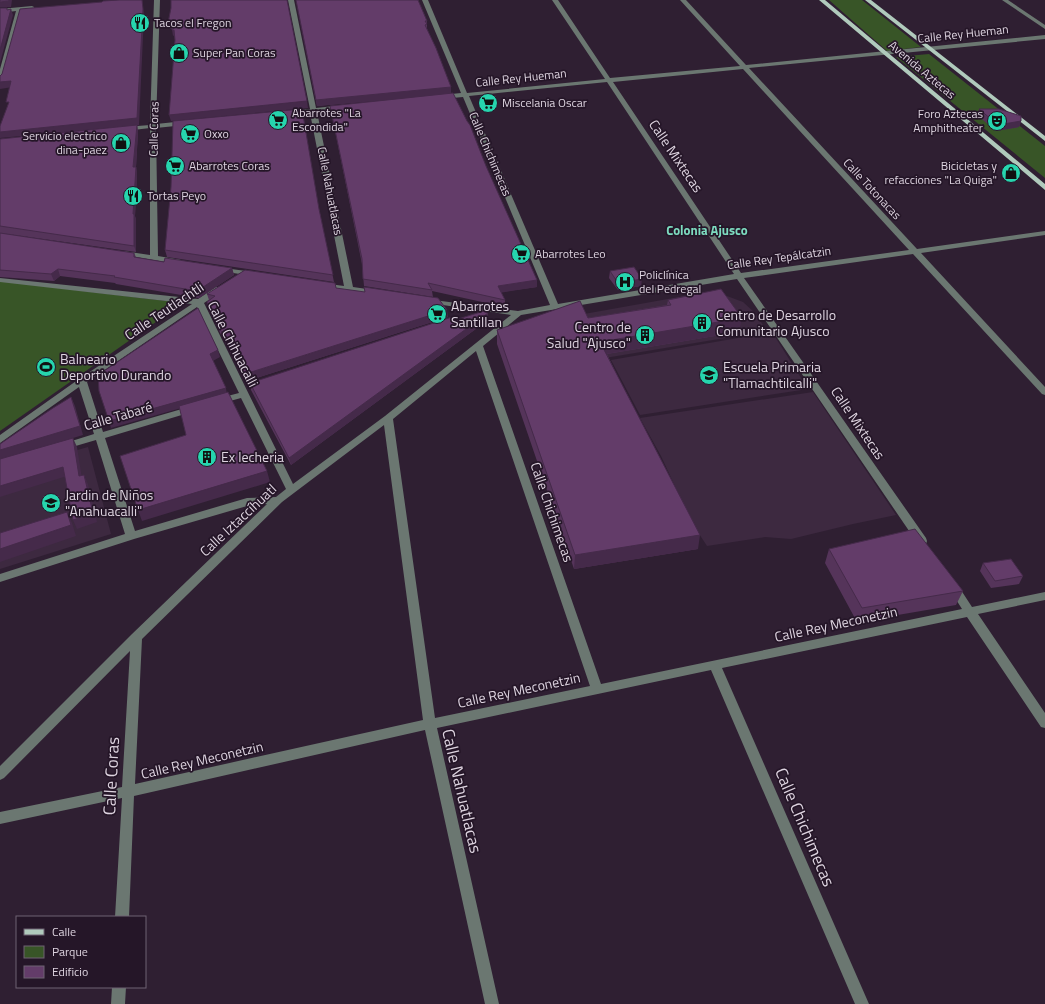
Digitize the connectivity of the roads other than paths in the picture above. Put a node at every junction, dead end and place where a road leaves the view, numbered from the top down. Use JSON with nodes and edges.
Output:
{"nodes":[{"id":1,"x":157,"y":0,"type":"edge"},
{"id":2,"x":290,"y":0,"type":"edge"},
{"id":3,"x":425,"y":0,"type":"edge"},
{"id":4,"x":554,"y":0,"type":"edge"},
{"id":5,"x":683,"y":0,"type":"edge"},
{"id":6,"x":822,"y":0,"type":"edge"},
{"id":7,"x":868,"y":0,"type":"edge"},
{"id":8,"x":1005,"y":0,"type":"edge"},
{"id":9,"x":35,"y":8,"type":"edge"},
{"id":10,"x":19,"y":9,"type":"junction"},
{"id":11,"x":0,"y":11,"type":"edge"},
{"id":12,"x":1045,"y":27,"type":"edge"},
{"id":13,"x":1045,"y":37,"type":"edge"},
{"id":14,"x":931,"y":49,"type":"junction"},
{"id":15,"x":885,"y":53,"type":"junction"},
{"id":16,"x":744,"y":67,"type":"junction"},
{"id":17,"x":0,"y":80,"type":"edge"},
{"id":18,"x":609,"y":80,"type":"junction"},
{"id":19,"x":464,"y":94,"type":"junction"},
{"id":20,"x":433,"y":98,"type":"edge"},
{"id":21,"x":354,"y":106,"type":"edge"},
{"id":22,"x":314,"y":110,"type":"junction"},
{"id":23,"x":284,"y":113,"type":"edge"},
{"id":24,"x":192,"y":122,"type":"edge"},
{"id":25,"x":154,"y":126,"type":"junction"},
{"id":26,"x":115,"y":130,"type":"edge"},
{"id":27,"x":1045,"y":139,"type":"edge"},
{"id":28,"x":1045,"y":188,"type":"edge"},
{"id":29,"x":1045,"y":233,"type":"edge"},
{"id":30,"x":914,"y":250,"type":"junction"},
{"id":31,"x":116,"y":252,"type":"edge"},
{"id":32,"x":154,"y":258,"type":"junction"},
{"id":33,"x":184,"y":263,"type":"edge"},
{"id":34,"x":214,"y":268,"type":"edge"},
{"id":35,"x":244,"y":273,"type":"junction"},
{"id":36,"x":259,"y":275,"type":"edge"},
{"id":37,"x":739,"y":276,"type":"junction"},
{"id":38,"x":0,"y":280,"type":"edge"},
{"id":39,"x":312,"y":283,"type":"edge"},
{"id":40,"x":350,"y":289,"type":"junction"},
{"id":41,"x":388,"y":295,"type":"edge"},
{"id":42,"x":418,"y":299,"type":"edge"},
{"id":43,"x":199,"y":302,"type":"junction"},
{"id":44,"x":555,"y":307,"type":"junction"},
{"id":45,"x":486,"y":310,"type":"junction"},
{"id":46,"x":518,"y":314,"type":"junction"},
{"id":47,"x":472,"y":315,"type":"edge"},
{"id":48,"x":478,"y":345,"type":"junction"},
{"id":49,"x":82,"y":381,"type":"junction"},
{"id":50,"x":245,"y":389,"type":"junction"},
{"id":51,"x":1045,"y":392,"type":"edge"},
{"id":52,"x":214,"y":403,"type":"edge"},
{"id":53,"x":198,"y":408,"type":"edge"},
{"id":54,"x":388,"y":418,"type":"junction"},
{"id":55,"x":99,"y":436,"type":"junction"},
{"id":56,"x":0,"y":440,"type":"edge"},
{"id":57,"x":53,"y":449,"type":"edge"},
{"id":58,"x":291,"y":490,"type":"junction"},
{"id":59,"x":278,"y":500,"type":"junction"},
{"id":60,"x":131,"y":536,"type":"junction"},
{"id":61,"x":925,"y":546,"type":"edge"},
{"id":62,"x":0,"y":578,"type":"edge"},
{"id":63,"x":948,"y":579,"type":"edge"},
{"id":64,"x":1045,"y":596,"type":"edge"},
{"id":65,"x":970,"y":612,"type":"junction"},
{"id":66,"x":136,"y":637,"type":"junction"},
{"id":67,"x":715,"y":665,"type":"junction"},
{"id":68,"x":597,"y":690,"type":"junction"},
{"id":69,"x":1045,"y":723,"type":"edge"},
{"id":70,"x":430,"y":724,"type":"junction"},
{"id":71,"x":0,"y":774,"type":"edge"},
{"id":72,"x":129,"y":792,"type":"junction"},
{"id":73,"x":0,"y":818,"type":"edge"},
{"id":74,"x":122,"y":916,"type":"edge"},
{"id":75,"x":119,"y":988,"type":"edge"},
{"id":76,"x":118,"y":1004,"type":"edge"},
{"id":77,"x":492,"y":1004,"type":"edge"},
{"id":78,"x":862,"y":1004,"type":"edge"}],
"edges":[{"from":1,"to":25,"type":"street","name":"Calle Coras"},
{"from":2,"to":22,"type":"street","name":"Calle Nahuatlacas"},
{"from":3,"to":19,"type":"street","name":"Calle Chichimecas"},
{"from":4,"to":18,"type":"street","name":"Calle Mixtecas"},
{"from":5,"to":16,"type":"street","name":"Calle Totonacas"},
{"from":6,"to":15,"type":"main road","name":"Avenida Aztecas"},
{"from":7,"to":14,"type":"main road","name":"Avenida Aztecas"},
{"from":8,"to":12,"type":"street"},
{"from":9,"to":10,"type":"street"},
{"from":10,"to":11,"type":"street"},
{"from":10,"to":17,"type":"street"},
{"from":13,"to":14,"type":"street","name":"Calle Rey Hueman"},
{"from":14,"to":15,"type":"street","name":"Calle Rey Hueman"},
{"from":14,"to":27,"type":"main road","name":"Avenida Aztecas"},
{"from":15,"to":16,"type":"street","name":"Calle Rey Hueman"},
{"from":15,"to":28,"type":"main road","name":"Avenida Aztecas"},
{"from":16,"to":18,"type":"street","name":"Calle Rey Hueman"},
{"from":16,"to":30,"type":"street","name":"Calle Totonacas"},
{"from":18,"to":19,"type":"street","name":"Calle Rey Hueman"},
{"from":18,"to":37,"type":"street","name":"Calle Mixtecas"},
{"from":19,"to":20,"type":"street","name":"Calle Rey Hueman"},
{"from":19,"to":44,"type":"street","name":"Calle Chichimecas"},
{"from":21,"to":22,"type":"street"},
{"from":22,"to":23,"type":"street"},
{"from":22,"to":40,"type":"street","name":"Calle Nahuatlacas"},
{"from":24,"to":25,"type":"street"},
{"from":25,"to":26,"type":"street"},
{"from":25,"to":32,"type":"street","name":"Calle Coras"},
{"from":29,"to":30,"type":"street","name":"Calle Rey Tepálcatzin"},
{"from":30,"to":37,"type":"street","name":"Calle Rey Tepálcatzin"},
{"from":30,"to":51,"type":"street","name":"Calle Totonacas"},
{"from":31,"to":32,"type":"street"},
{"from":32,"to":33,"type":"street"},
{"from":34,"to":35,"type":"street"},
{"from":35,"to":36,"type":"street"},
{"from":35,"to":43,"type":"street","name":"Calle Teutlachtli"},
{"from":37,"to":44,"type":"street","name":"Calle Rey Tepálcatzin"},
{"from":37,"to":61,"type":"street","name":"Calle Mixtecas"},
{"from":38,"to":43,"type":"street","name":"Calle Chihuacalli"},
{"from":39,"to":40,"type":"street"},
{"from":40,"to":41,"type":"street"},
{"from":42,"to":45,"type":"street"},
{"from":43,"to":49,"type":"street","name":"Calle Teutlachtli"},
{"from":43,"to":50,"type":"street","name":"Calle Chihuacalli"},
{"from":44,"to":46,"type":"street","name":"Calle Rey Tepálcatzin"},
{"from":45,"to":46,"type":"street"},
{"from":45,"to":47,"type":"street"},
{"from":46,"to":48,"type":"street","name":"Calle Iztaccíhuatl"},
{"from":48,"to":54,"type":"street","name":"Calle Iztaccíhuatl"},
{"from":48,"to":68,"type":"street","name":"Calle Chichimecas"},
{"from":49,"to":55,"type":"street"},
{"from":49,"to":56,"type":"street","name":"Calle Teutlachtli"},
{"from":50,"to":52,"type":"street"},
{"from":50,"to":58,"type":"street","name":"Calle Chihuacalli"},
{"from":53,"to":55,"type":"street","name":"Calle Tabaré"},
{"from":54,"to":58,"type":"street","name":"Calle Iztaccíhuatl"},
{"from":54,"to":70,"type":"street","name":"Calle Nahuatlacas"},
{"from":55,"to":57,"type":"street","name":"Calle Tabaré"},
{"from":55,"to":60,"type":"street"},
{"from":58,"to":59,"type":"street","name":"Calle Iztaccíhuatl"},
{"from":59,"to":60,"type":"street"},
{"from":59,"to":66,"type":"street","name":"Calle Iztaccíhuatl"},
{"from":60,"to":62,"type":"street"},
{"from":63,"to":65,"type":"street"},
{"from":64,"to":65,"type":"street","name":"Calle Rey Meconetzin"},
{"from":65,"to":67,"type":"street","name":"Calle Rey Meconetzin"},
{"from":65,"to":69,"type":"street"},
{"from":66,"to":71,"type":"street","name":"Calle Iztaccíhuatl"},
{"from":66,"to":72,"type":"street","name":"Calle Coras"},
{"from":67,"to":68,"type":"street","name":"Calle Rey Meconetzin"},
{"from":67,"to":78,"type":"street","name":"Calle Chichimecas"},
{"from":68,"to":70,"type":"street","name":"Calle Rey Meconetzin"},
{"from":70,"to":72,"type":"street","name":"Calle Rey Meconetzin"},
{"from":70,"to":77,"type":"street","name":"Calle Nahuatlacas"},
{"from":72,"to":73,"type":"street","name":"Calle Rey Meconetzin"},
{"from":72,"to":74,"type":"street","name":"Calle Coras"},
{"from":75,"to":76,"type":"street"}]}
